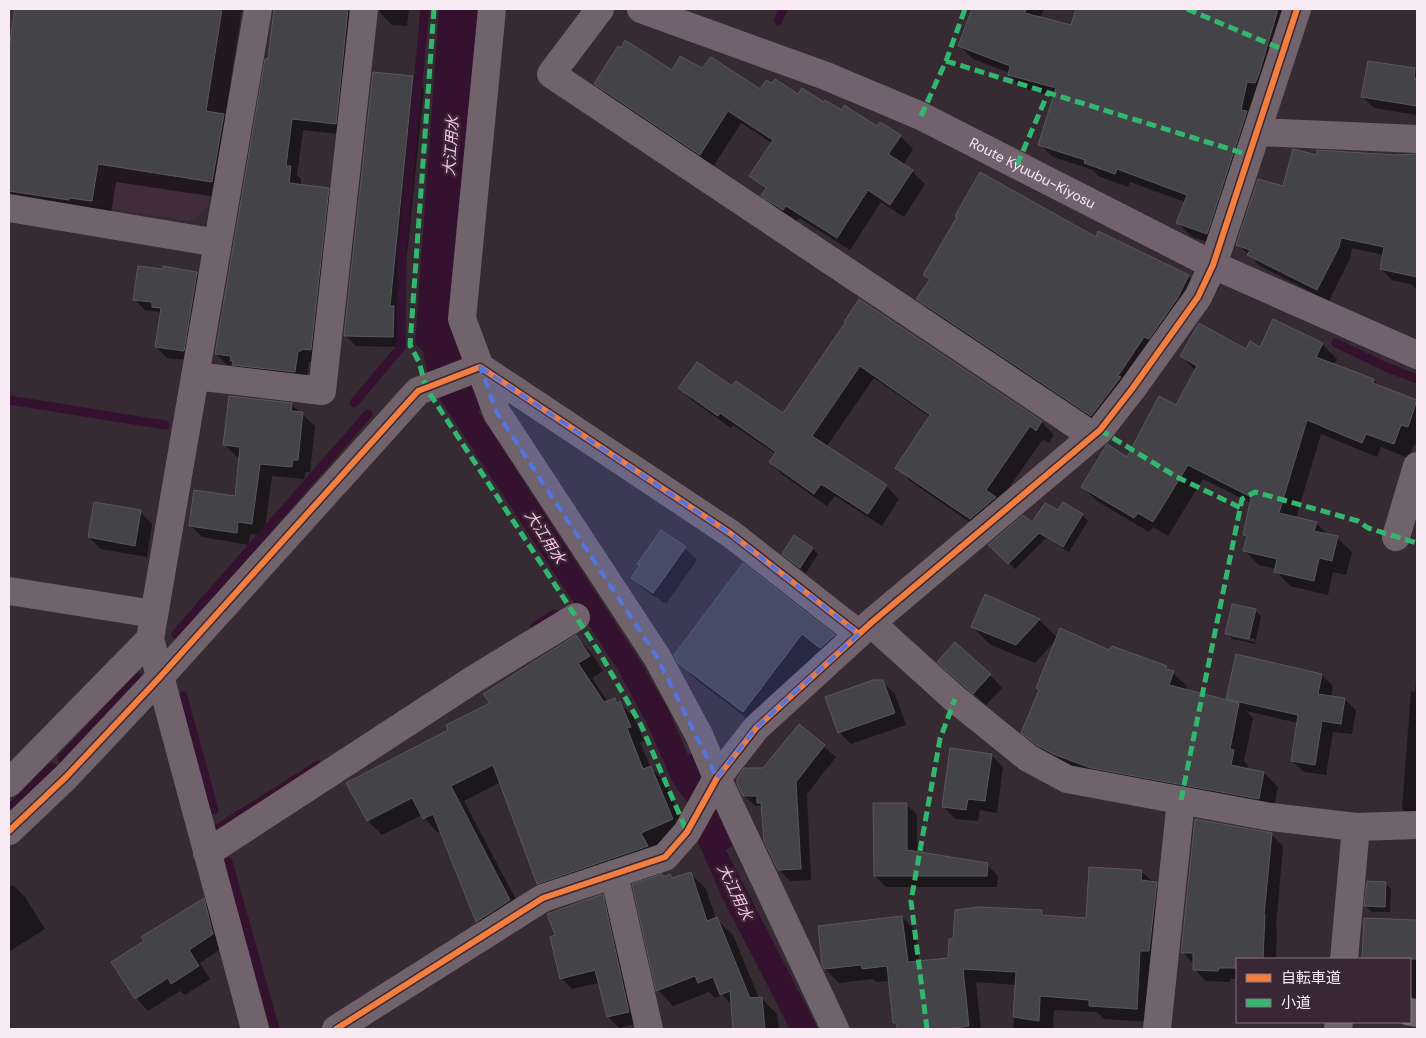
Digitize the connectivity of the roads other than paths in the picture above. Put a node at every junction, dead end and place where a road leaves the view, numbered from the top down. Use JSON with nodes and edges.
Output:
{"nodes":[{"id":1,"x":258,"y":9,"type":"edge"},
{"id":2,"x":364,"y":9,"type":"edge"},
{"id":3,"x":492,"y":9,"type":"edge"},
{"id":4,"x":600,"y":9,"type":"edge"},
{"id":5,"x":641,"y":9,"type":"edge"},
{"id":6,"x":1297,"y":9,"type":"edge"},
{"id":7,"x":1257,"y":132,"type":"junction"},
{"id":8,"x":1417,"y":139,"type":"edge"},
{"id":9,"x":9,"y":208,"type":"edge"},
{"id":10,"x":218,"y":242,"type":"junction"},
{"id":11,"x":1213,"y":265,"type":"junction"},
{"id":12,"x":1417,"y":355,"type":"edge"},
{"id":13,"x":478,"y":368,"type":"junction"},
{"id":14,"x":195,"y":376,"type":"junction"},
{"id":15,"x":1093,"y":436,"type":"junction"},
{"id":16,"x":1417,"y":466,"type":"edge"},
{"id":17,"x":1396,"y":537,"type":"dead end"},
{"id":18,"x":9,"y":591,"type":"edge"},
{"id":19,"x":576,"y":617,"type":"dead end"},
{"id":20,"x":152,"y":627,"type":"junction"},
{"id":21,"x":865,"y":628,"type":"junction"},
{"id":22,"x":160,"y":677,"type":"junction"},
{"id":23,"x":9,"y":783,"type":"edge"},
{"id":24,"x":713,"y":784,"type":"junction"},
{"id":25,"x":1181,"y":800,"type":"junction"},
{"id":26,"x":1417,"y":825,"type":"edge"},
{"id":27,"x":1356,"y":827,"type":"junction"},
{"id":28,"x":9,"y":831,"type":"edge"},
{"id":29,"x":207,"y":853,"type":"junction"},
{"id":30,"x":614,"y":874,"type":"junction"},
{"id":31,"x":1344,"y":958,"type":"edge"},
{"id":32,"x":255,"y":1029,"type":"edge"},
{"id":33,"x":336,"y":1029,"type":"edge"},
{"id":34,"x":649,"y":1029,"type":"edge"},
{"id":35,"x":835,"y":1029,"type":"edge"},
{"id":36,"x":1157,"y":1029,"type":"edge"}],
"edges":[{"from":1,"to":10,"type":"street"},
{"from":2,"to":14,"type":"street"},
{"from":3,"to":13,"type":"street"},
{"from":4,"to":15,"type":"street"},
{"from":5,"to":11,"type":"main road","name":"Route Kyuubu-Kiyosu"},
{"from":6,"to":7,"type":"street"},
{"from":7,"to":8,"type":"street"},
{"from":7,"to":11,"type":"street"},
{"from":9,"to":10,"type":"street"},
{"from":10,"to":14,"type":"street"},
{"from":11,"to":12,"type":"main road","name":"Route Kyuubu-Kiyosu"},
{"from":11,"to":15,"type":"street"},
{"from":13,"to":21,"type":"street"},
{"from":13,"to":22,"type":"street"},
{"from":13,"to":24,"type":"street"},
{"from":14,"to":20,"type":"street"},
{"from":15,"to":21,"type":"street"},
{"from":16,"to":17,"type":"street"},
{"from":18,"to":20,"type":"street"},
{"from":19,"to":29,"type":"street"},
{"from":20,"to":22,"type":"street"},
{"from":20,"to":23,"type":"street"},
{"from":21,"to":24,"type":"street"},
{"from":21,"to":25,"type":"street"},
{"from":22,"to":28,"type":"street"},
{"from":22,"to":29,"type":"street"},
{"from":24,"to":30,"type":"street"},
{"from":24,"to":35,"type":"street"},
{"from":25,"to":27,"type":"street"},
{"from":25,"to":36,"type":"street"},
{"from":26,"to":27,"type":"street"},
{"from":27,"to":31,"type":"street"},
{"from":29,"to":32,"type":"street"},
{"from":30,"to":33,"type":"street"},
{"from":30,"to":34,"type":"street"}]}
